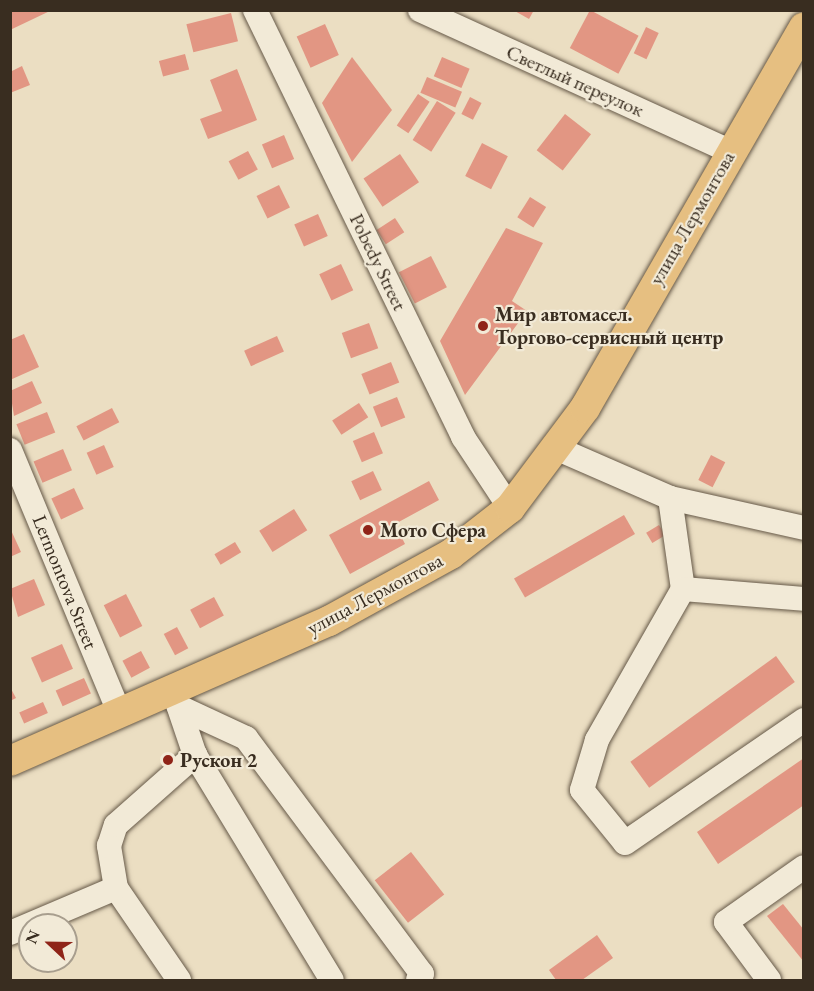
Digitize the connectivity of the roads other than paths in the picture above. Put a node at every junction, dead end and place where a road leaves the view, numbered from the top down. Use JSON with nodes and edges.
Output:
{"nodes":[{"id":1,"x":255,"y":10,"type":"edge"},
{"id":2,"x":420,"y":10,"type":"edge"},
{"id":3,"x":804,"y":27,"type":"edge"},
{"id":4,"x":730,"y":151,"type":"junction"},
{"id":5,"x":558,"y":449,"type":"junction"},
{"id":6,"x":10,"y":450,"type":"edge"},
{"id":7,"x":670,"y":498,"type":"junction"},
{"id":8,"x":510,"y":508,"type":"junction"},
{"id":9,"x":804,"y":528,"type":"edge"},
{"id":10,"x":683,"y":590,"type":"junction"},
{"id":11,"x":804,"y":599,"type":"edge"},
{"id":12,"x":176,"y":699,"type":"junction"},
{"id":13,"x":120,"y":714,"type":"junction"},
{"id":14,"x":804,"y":720,"type":"edge"},
{"id":15,"x":195,"y":754,"type":"junction"},
{"id":16,"x":10,"y":761,"type":"edge"},
{"id":17,"x":804,"y":867,"type":"edge"},
{"id":18,"x":116,"y":888,"type":"junction"},
{"id":19,"x":10,"y":933,"type":"edge"},
{"id":20,"x":179,"y":981,"type":"edge"},
{"id":21,"x":332,"y":981,"type":"edge"},
{"id":22,"x":418,"y":981,"type":"edge"},
{"id":23,"x":769,"y":981,"type":"edge"}],
"edges":[{"from":1,"to":8,"type":"street","name":"Pobedy Street"},
{"from":2,"to":4,"type":"street","name":"Светлый переулок"},
{"from":3,"to":4,"type":"main road","name":"улица Лермонтова"},
{"from":4,"to":5,"type":"main road","name":"улица Лермонтова"},
{"from":5,"to":7,"type":"street"},
{"from":5,"to":8,"type":"main road","name":"улица Лермонтова"},
{"from":6,"to":13,"type":"street","name":"Lermontova Street"},
{"from":7,"to":9,"type":"street"},
{"from":7,"to":10,"type":"street"},
{"from":8,"to":12,"type":"main road","name":"улица Лермонтова"},
{"from":10,"to":11,"type":"street"},
{"from":10,"to":14,"type":"street"},
{"from":12,"to":13,"type":"main road","name":"улица Лермонтова"},
{"from":12,"to":15,"type":"street"},
{"from":12,"to":22,"type":"street"},
{"from":13,"to":16,"type":"main road","name":"улица Лермонтова"},
{"from":15,"to":18,"type":"street"},
{"from":15,"to":21,"type":"street"},
{"from":17,"to":23,"type":"street"},
{"from":18,"to":19,"type":"street"},
{"from":18,"to":20,"type":"street"}]}
